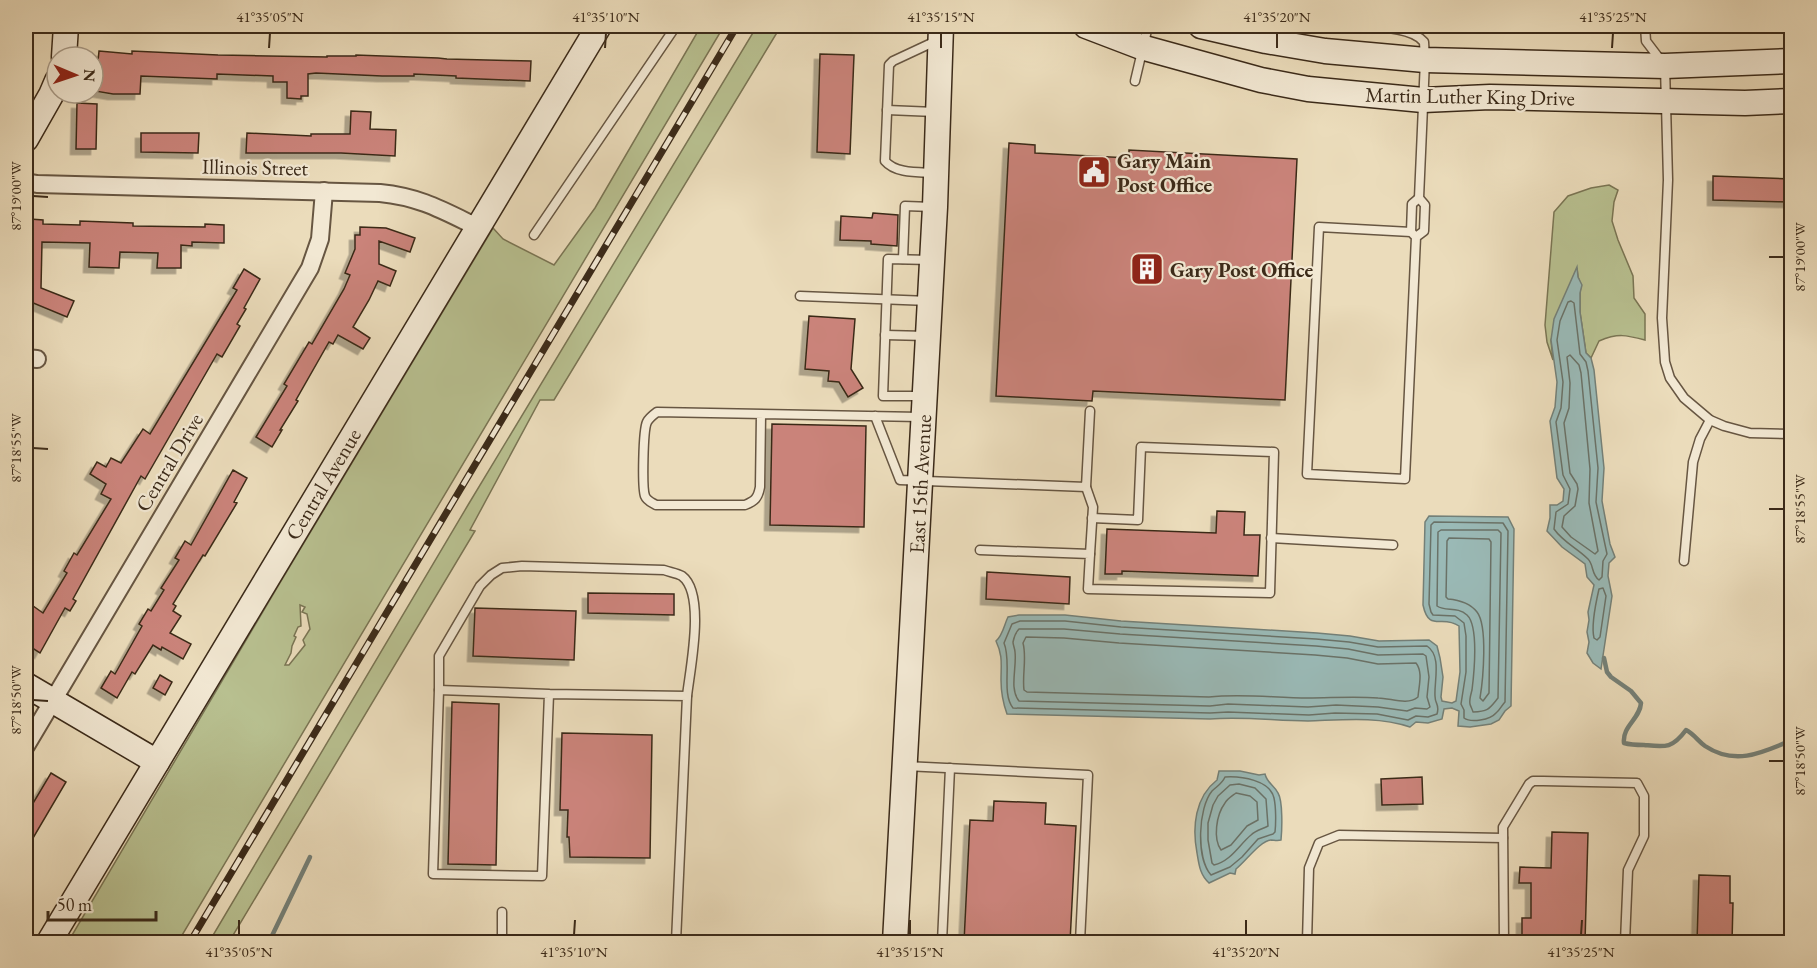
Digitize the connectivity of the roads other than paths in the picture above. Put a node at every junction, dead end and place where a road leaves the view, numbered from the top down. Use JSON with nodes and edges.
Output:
{"nodes":[{"id":1,"x":66,"y":26,"type":"edge"},
{"id":2,"x":599,"y":26,"type":"edge"},
{"id":3,"x":676,"y":26,"type":"edge"},
{"id":4,"x":1086,"y":26,"type":"edge"},
{"id":5,"x":1201,"y":26,"type":"edge"},
{"id":6,"x":1349,"y":26,"type":"edge"},
{"id":7,"x":1645,"y":26,"type":"edge"},
{"id":8,"x":944,"y":30,"type":"edge"},
{"id":9,"x":1145,"y":36,"type":"edge"},
{"id":10,"x":65,"y":45,"type":"edge"},
{"id":11,"x":1425,"y":60,"type":"junction"},
{"id":12,"x":1791,"y":61,"type":"edge"},
{"id":13,"x":1665,"y":66,"type":"junction"},
{"id":14,"x":1135,"y":81,"type":"dead end"},
{"id":15,"x":1423,"y":100,"type":"junction"},
{"id":16,"x":1665,"y":101,"type":"junction"},
{"id":17,"x":1791,"y":101,"type":"edge"},
{"id":18,"x":45,"y":105,"type":"edge"},
{"id":19,"x":887,"y":110,"type":"junction"},
{"id":20,"x":939,"y":112,"type":"junction"},
{"id":21,"x":26,"y":139,"type":"edge"},
{"id":22,"x":936,"y":173,"type":"junction"},
{"id":23,"x":26,"y":182,"type":"edge"},
{"id":24,"x":324,"y":191,"type":"junction"},
{"id":25,"x":1419,"y":198,"type":"junction"},
{"id":26,"x":935,"y":207,"type":"junction"},
{"id":27,"x":477,"y":227,"type":"junction"},
{"id":28,"x":1414,"y":235,"type":"junction"},
{"id":29,"x":534,"y":236,"type":"dead end"},
{"id":30,"x":903,"y":260,"type":"junction"},
{"id":31,"x":932,"y":260,"type":"junction"},
{"id":32,"x":800,"y":296,"type":"dead end"},
{"id":33,"x":887,"y":300,"type":"junction"},
{"id":34,"x":930,"y":301,"type":"junction"},
{"id":35,"x":885,"y":335,"type":"junction"},
{"id":36,"x":928,"y":336,"type":"junction"},
{"id":37,"x":924,"y":407,"type":"junction"},
{"id":38,"x":1090,"y":411,"type":"dead end"},
{"id":39,"x":761,"y":414,"type":"junction"},
{"id":40,"x":875,"y":416,"type":"junction"},
{"id":41,"x":1710,"y":420,"type":"junction"},
{"id":42,"x":1791,"y":434,"type":"edge"},
{"id":43,"x":920,"y":481,"type":"junction"},
{"id":44,"x":1086,"y":487,"type":"junction"},
{"id":45,"x":1092,"y":518,"type":"junction"},
{"id":46,"x":1271,"y":538,"type":"junction"},
{"id":47,"x":1393,"y":545,"type":"dead end"},
{"id":48,"x":980,"y":550,"type":"dead end"},
{"id":49,"x":1090,"y":554,"type":"junction"},
{"id":50,"x":1684,"y":561,"type":"dead end"},
{"id":51,"x":26,"y":685,"type":"edge"},
{"id":52,"x":439,"y":690,"type":"junction"},
{"id":53,"x":549,"y":694,"type":"junction"},
{"id":54,"x":687,"y":696,"type":"junction"},
{"id":55,"x":52,"y":701,"type":"junction"},
{"id":56,"x":26,"y":746,"type":"edge"},
{"id":57,"x":157,"y":762,"type":"junction"},
{"id":58,"x":905,"y":766,"type":"junction"},
{"id":59,"x":950,"y":768,"type":"junction"},
{"id":60,"x":1503,"y":838,"type":"junction"},
{"id":61,"x":502,"y":912,"type":"dead end"},
{"id":62,"x":49,"y":942,"type":"edge"},
{"id":63,"x":502,"y":942,"type":"edge"},
{"id":64,"x":676,"y":942,"type":"edge"},
{"id":65,"x":895,"y":942,"type":"edge"},
{"id":66,"x":942,"y":942,"type":"edge"},
{"id":67,"x":1080,"y":942,"type":"edge"},
{"id":68,"x":1307,"y":942,"type":"edge"},
{"id":69,"x":1504,"y":942,"type":"edge"},
{"id":70,"x":1625,"y":942,"type":"edge"}],
"edges":[{"from":1,"to":10,"type":"main road"},
{"from":2,"to":27,"type":"main road","name":"Central Avenue"},
{"from":3,"to":29,"type":"lane"},
{"from":4,"to":9,"type":"main road","name":"Martin Luther King Drive"},
{"from":5,"to":11,"type":"main road","name":"Martin Luther King Drive"},
{"from":6,"to":11,"type":"lane"},
{"from":7,"to":13,"type":"lane"},
{"from":8,"to":19,"type":"lane"},
{"from":8,"to":20,"type":"main road","name":"East 15th Avenue"},
{"from":9,"to":14,"type":"lane"},
{"from":9,"to":15,"type":"main road","name":"Martin Luther King Drive"},
{"from":11,"to":13,"type":"main road","name":"Martin Luther King Drive"},
{"from":11,"to":15,"type":"lane"},
{"from":12,"to":13,"type":"main road","name":"Martin Luther King Drive"},
{"from":13,"to":16,"type":"lane"},
{"from":15,"to":16,"type":"main road","name":"Martin Luther King Drive"},
{"from":15,"to":25,"type":"lane"},
{"from":16,"to":17,"type":"main road","name":"Martin Luther King Drive"},
{"from":16,"to":41,"type":"lane"},
{"from":18,"to":21,"type":"main road"},
{"from":19,"to":20,"type":"lane"},
{"from":19,"to":22,"type":"lane"},
{"from":20,"to":22,"type":"main road","name":"East 15th Avenue"},
{"from":22,"to":26,"type":"main road","name":"East 15th Avenue"},
{"from":23,"to":24,"type":"street","name":"Illinois Street"},
{"from":24,"to":27,"type":"street","name":"Illinois Street"},
{"from":24,"to":55,"type":"street","name":"Central Drive"},
{"from":25,"to":28,"type":"lane"},
{"from":25,"to":28,"type":"lane"},
{"from":26,"to":30,"type":"lane"},
{"from":26,"to":31,"type":"main road","name":"East 15th Avenue"},
{"from":27,"to":57,"type":"main road","name":"Central Avenue"},
{"from":28,"to":28,"type":"lane"},
{"from":30,"to":31,"type":"lane"},
{"from":30,"to":33,"type":"lane"},
{"from":31,"to":34,"type":"main road","name":"East 15th Avenue"},
{"from":32,"to":33,"type":"lane"},
{"from":33,"to":34,"type":"lane"},
{"from":33,"to":35,"type":"lane"},
{"from":34,"to":36,"type":"main road","name":"East 15th Avenue"},
{"from":35,"to":36,"type":"lane"},
{"from":35,"to":37,"type":"lane"},
{"from":36,"to":37,"type":"main road","name":"East 15th Avenue"},
{"from":37,"to":40,"type":"lane"},
{"from":37,"to":43,"type":"main road","name":"East 15th Avenue"},
{"from":38,"to":44,"type":"lane"},
{"from":39,"to":39,"type":"lane"},
{"from":39,"to":40,"type":"lane"},
{"from":40,"to":43,"type":"lane"},
{"from":41,"to":42,"type":"lane"},
{"from":41,"to":50,"type":"lane"},
{"from":43,"to":44,"type":"lane"},
{"from":43,"to":58,"type":"main road","name":"East 15th Avenue"},
{"from":44,"to":45,"type":"lane"},
{"from":45,"to":46,"type":"lane"},
{"from":45,"to":49,"type":"lane"},
{"from":46,"to":47,"type":"lane"},
{"from":46,"to":49,"type":"lane"},
{"from":48,"to":49,"type":"lane"},
{"from":51,"to":55,"type":"main road"},
{"from":52,"to":53,"type":"lane"},
{"from":52,"to":53,"type":"lane"},
{"from":52,"to":54,"type":"lane"},
{"from":53,"to":54,"type":"lane"},
{"from":54,"to":64,"type":"lane"},
{"from":55,"to":56,"type":"street","name":"Central Drive"},
{"from":55,"to":57,"type":"main road"},
{"from":57,"to":62,"type":"main road","name":"Central Avenue"},
{"from":58,"to":59,"type":"lane"},
{"from":58,"to":65,"type":"main road","name":"East 15th Avenue"},
{"from":59,"to":66,"type":"lane"},
{"from":59,"to":67,"type":"lane"},
{"from":60,"to":68,"type":"lane"},
{"from":60,"to":69,"type":"lane"},
{"from":60,"to":70,"type":"lane"},
{"from":61,"to":63,"type":"lane"}]}
